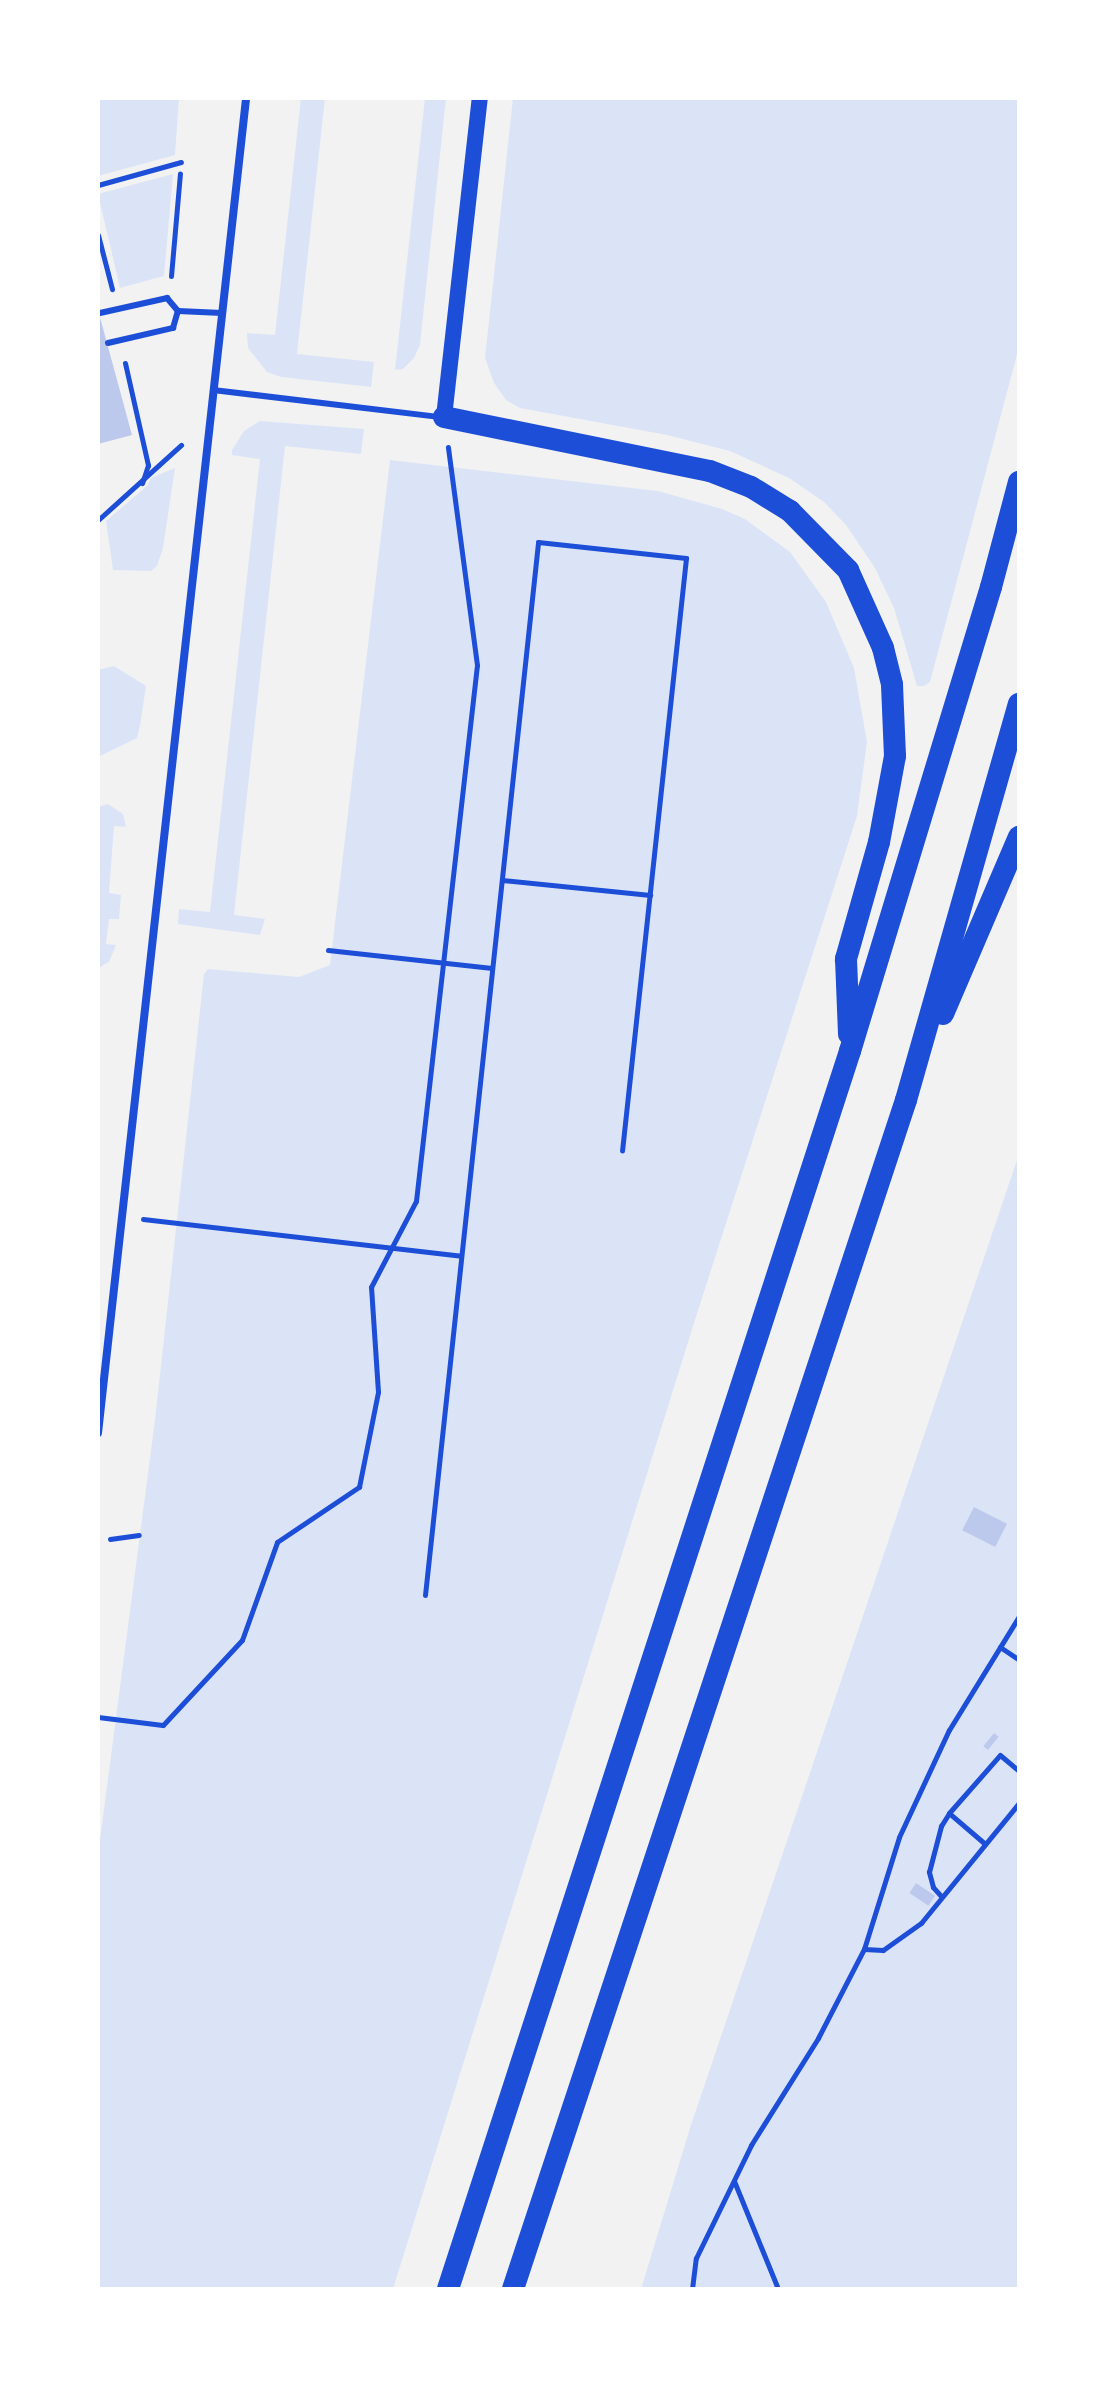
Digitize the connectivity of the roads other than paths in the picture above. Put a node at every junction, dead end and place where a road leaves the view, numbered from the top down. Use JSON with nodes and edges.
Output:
{"nodes":[{"id":1,"x":246,"y":98,"type":"edge"},
{"id":2,"x":480,"y":98,"type":"edge"},
{"id":3,"x":178,"y":311,"type":"junction"},
{"id":4,"x":100,"y":313,"type":"edge"},
{"id":5,"x":222,"y":313,"type":"junction"},
{"id":6,"x":108,"y":343,"type":"dead end"},
{"id":7,"x":213,"y":390,"type":"junction"},
{"id":8,"x":444,"y":417,"type":"junction"},
{"id":9,"x":1019,"y":482,"type":"edge"},
{"id":10,"x":1019,"y":704,"type":"edge"},
{"id":11,"x":1019,"y":837,"type":"edge"},
{"id":12,"x":850,"y":1051,"type":"junction"},
{"id":13,"x":906,"y":1100,"type":"junction"},
{"id":14,"x":98,"y":1433,"type":"edge"},
{"id":15,"x":448,"y":2289,"type":"edge"},
{"id":16,"x":513,"y":2289,"type":"edge"}],
"edges":[{"from":1,"to":5,"type":"street"},
{"from":2,"to":8,"type":"main road"},
{"from":3,"to":4,"type":"lane"},
{"from":3,"to":5,"type":"lane"},
{"from":3,"to":6,"type":"lane"},
{"from":5,"to":7,"type":"street"},
{"from":7,"to":8,"type":"lane"},
{"from":7,"to":14,"type":"street"},
{"from":8,"to":12,"type":"highway"},
{"from":9,"to":12,"type":"highway"},
{"from":10,"to":13,"type":"highway"},
{"from":11,"to":13,"type":"highway"},
{"from":12,"to":15,"type":"highway"},
{"from":13,"to":16,"type":"highway"}]}
